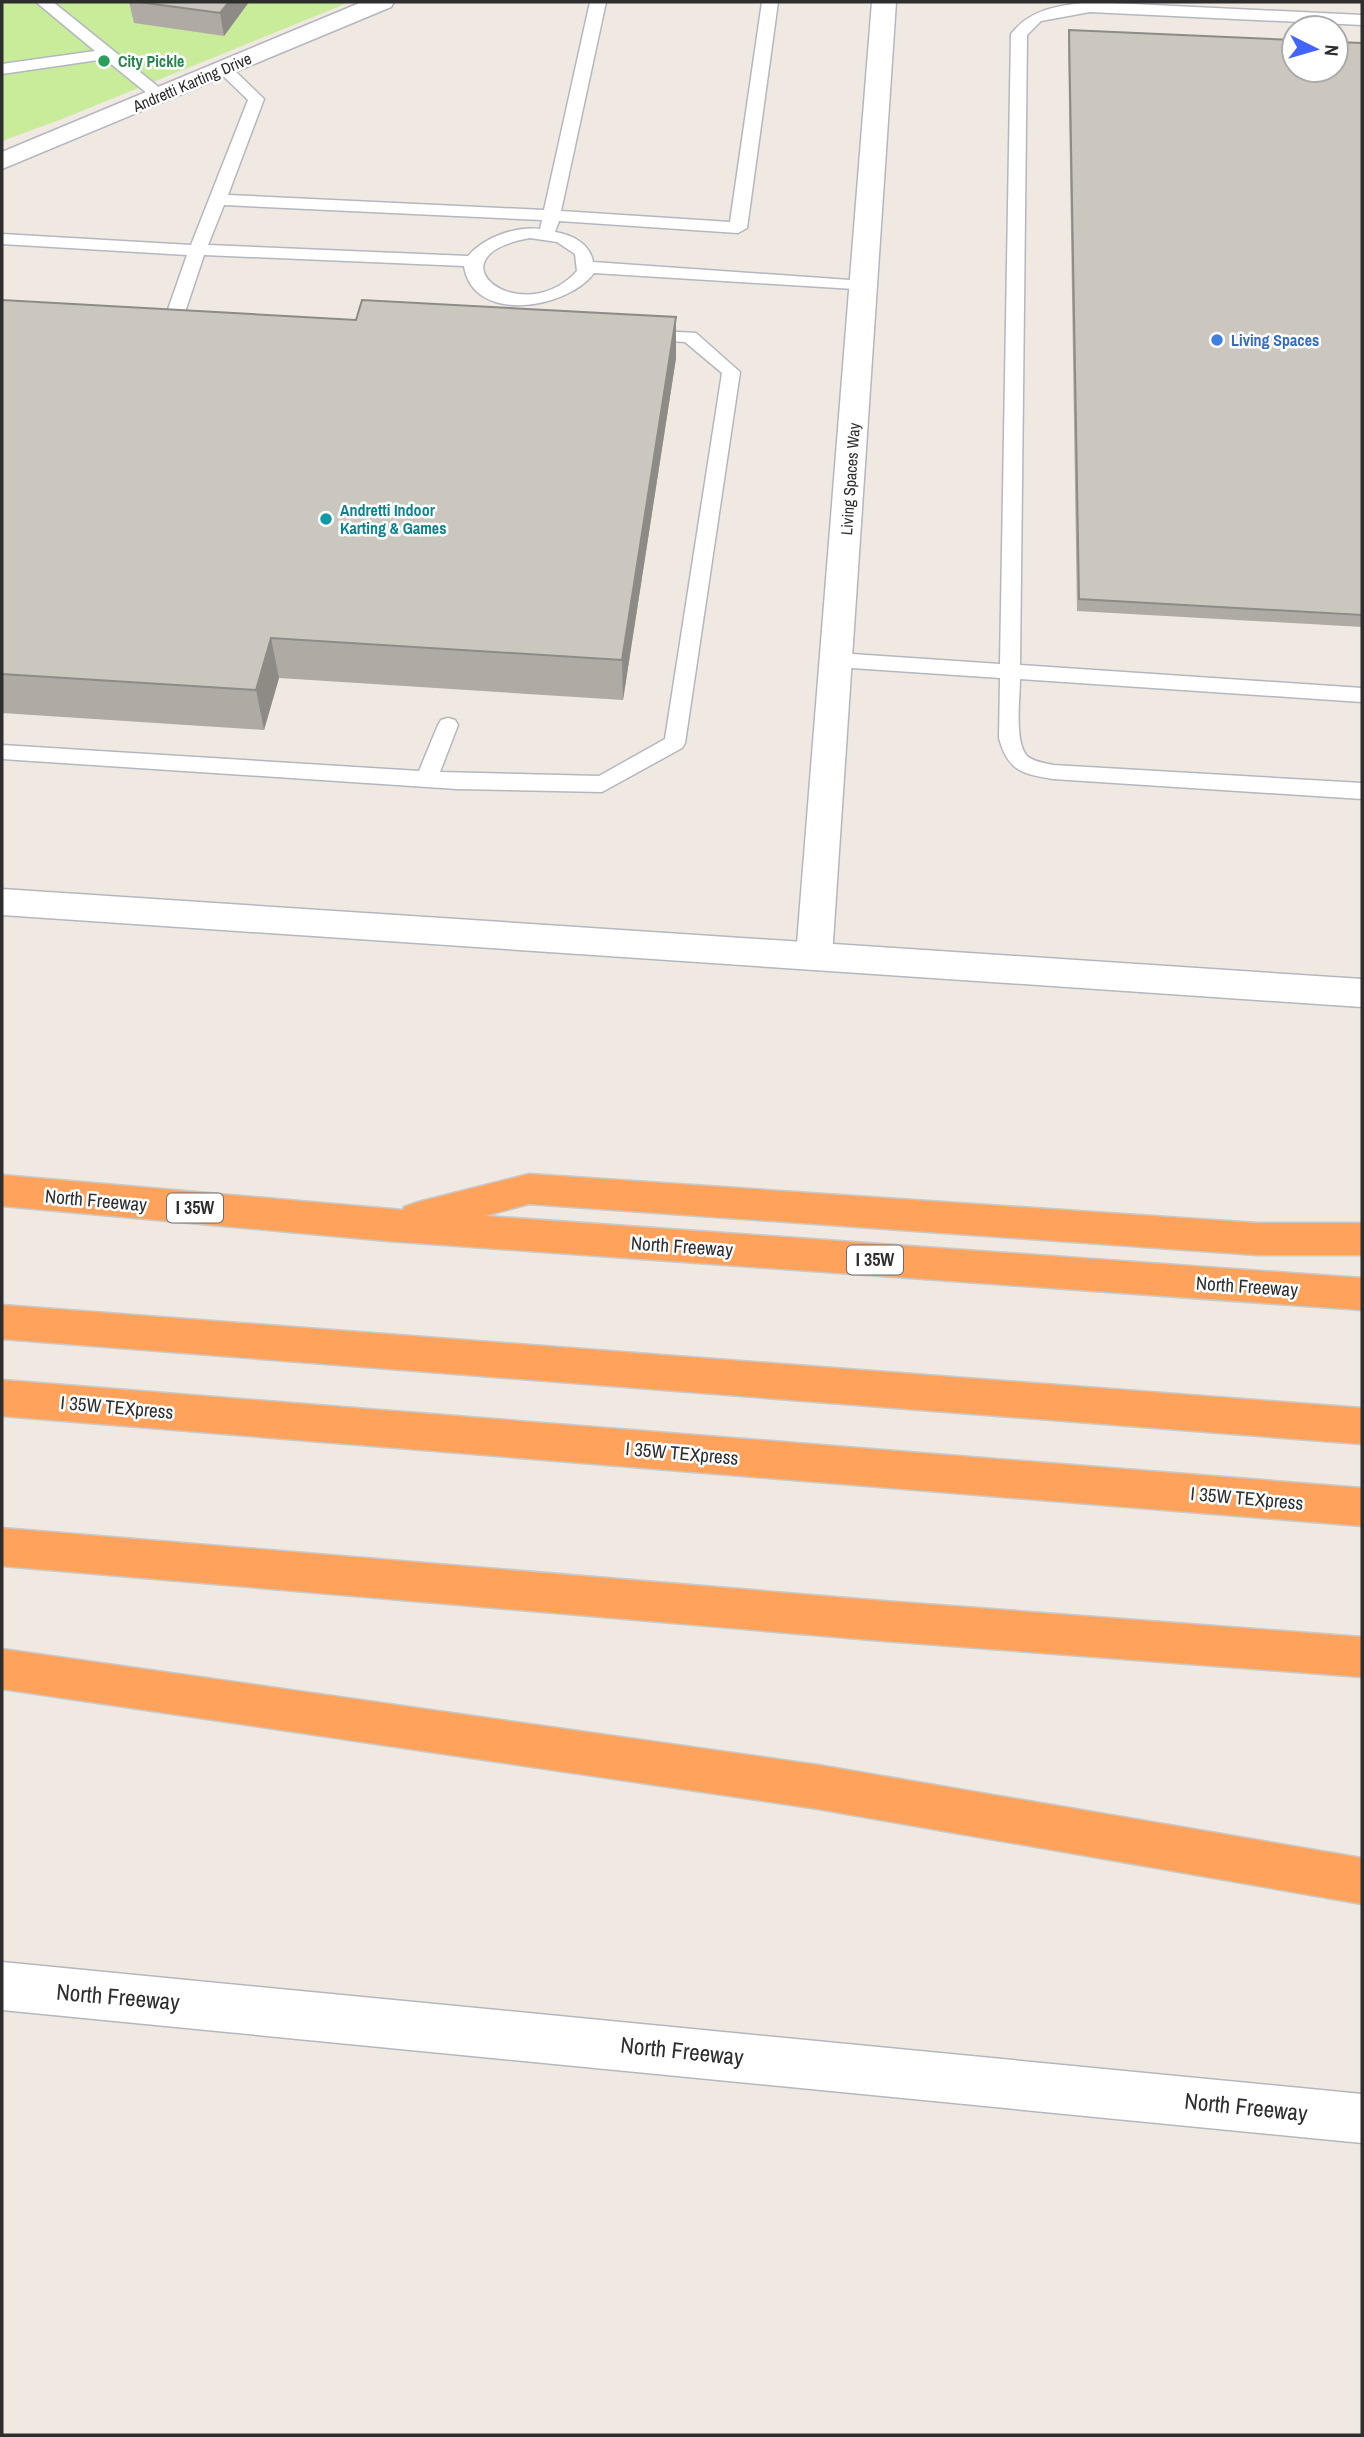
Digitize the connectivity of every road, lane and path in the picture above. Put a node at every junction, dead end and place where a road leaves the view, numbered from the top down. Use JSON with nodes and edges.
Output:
{"nodes":[{"id":1,"x":44,"y":2,"type":"edge"},
{"id":2,"x":382,"y":2,"type":"edge"},
{"id":3,"x":598,"y":2,"type":"edge"},
{"id":4,"x":770,"y":2,"type":"edge"},
{"id":5,"x":884,"y":2,"type":"edge"},
{"id":6,"x":1118,"y":5,"type":"edge"},
{"id":7,"x":1362,"y":20,"type":"edge"},
{"id":8,"x":108,"y":54,"type":"junction"},
{"id":9,"x":2,"y":69,"type":"edge"},
{"id":10,"x":224,"y":69,"type":"junction"},
{"id":11,"x":160,"y":96,"type":"junction"},
{"id":12,"x":2,"y":162,"type":"edge"},
{"id":13,"x":218,"y":200,"type":"junction"},
{"id":14,"x":551,"y":215,"type":"junction"},
{"id":15,"x":2,"y":221,"type":"edge"},
{"id":16,"x":547,"y":234,"type":"junction"},
{"id":17,"x":20,"y":238,"type":"junction"},
{"id":18,"x":2,"y":239,"type":"edge"},
{"id":19,"x":198,"y":249,"type":"junction"},
{"id":20,"x":475,"y":261,"type":"junction"},
{"id":21,"x":586,"y":268,"type":"junction"},
{"id":22,"x":864,"y":286,"type":"junction"},
{"id":23,"x":533,"y":299,"type":"junction"},
{"id":24,"x":175,"y":315,"type":"edge"},
{"id":25,"x":529,"y":320,"type":"edge"},
{"id":26,"x":622,"y":334,"type":"edge"},
{"id":27,"x":837,"y":660,"type":"junction"},
{"id":28,"x":1010,"y":672,"type":"junction"},
{"id":29,"x":1362,"y":695,"type":"edge"},
{"id":30,"x":448,"y":725,"type":"dead end"},
{"id":31,"x":2,"y":752,"type":"edge"},
{"id":32,"x":428,"y":779,"type":"junction"},
{"id":33,"x":1362,"y":790,"type":"edge"},
{"id":34,"x":2,"y":902,"type":"edge"},
{"id":35,"x":814,"y":956,"type":"junction"},
{"id":36,"x":1362,"y":993,"type":"edge"},
{"id":37,"x":2,"y":1191,"type":"edge"},
{"id":38,"x":388,"y":1226,"type":"junction"},
{"id":39,"x":1362,"y":1239,"type":"edge"},
{"id":40,"x":1362,"y":1294,"type":"edge"},
{"id":41,"x":2,"y":1322,"type":"edge"},
{"id":42,"x":2,"y":1398,"type":"edge"},
{"id":43,"x":1362,"y":1426,"type":"edge"},
{"id":44,"x":1362,"y":1507,"type":"edge"},
{"id":45,"x":2,"y":1547,"type":"edge"},
{"id":46,"x":1362,"y":1657,"type":"edge"},
{"id":47,"x":2,"y":1669,"type":"edge"},
{"id":48,"x":1362,"y":1881,"type":"edge"},
{"id":49,"x":2,"y":1986,"type":"edge"},
{"id":50,"x":1362,"y":2119,"type":"edge"}],
"edges":[{"from":1,"to":8,"type":"lane"},
{"from":2,"to":10,"type":"street","name":"Andretti Karting Drive"},
{"from":3,"to":14,"type":"lane"},
{"from":4,"to":14,"type":"lane"},
{"from":5,"to":22,"type":"street","name":"Living Spaces Way"},
{"from":6,"to":7,"type":"lane"},
{"from":6,"to":28,"type":"lane"},
{"from":8,"to":9,"type":"lane"},
{"from":8,"to":11,"type":"lane"},
{"from":10,"to":11,"type":"street","name":"Andretti Karting Drive"},
{"from":10,"to":13,"type":"lane"},
{"from":11,"to":12,"type":"street","name":"Andretti Karting Drive"},
{"from":13,"to":14,"type":"lane"},
{"from":13,"to":19,"type":"lane"},
{"from":14,"to":16,"type":"lane"},
{"from":15,"to":17,"type":"lane"},
{"from":16,"to":20,"type":"lane"},
{"from":16,"to":21,"type":"lane"},
{"from":17,"to":18,"type":"lane"},
{"from":17,"to":19,"type":"lane"},
{"from":19,"to":20,"type":"lane"},
{"from":19,"to":24,"type":"lane"},
{"from":20,"to":23,"type":"lane"},
{"from":21,"to":22,"type":"lane"},
{"from":21,"to":23,"type":"lane"},
{"from":22,"to":27,"type":"street","name":"Living Spaces Way"},
{"from":23,"to":25,"type":"lane"},
{"from":26,"to":32,"type":"lane"},
{"from":27,"to":28,"type":"lane"},
{"from":27,"to":35,"type":"street","name":"Living Spaces Way"},
{"from":28,"to":29,"type":"lane"},
{"from":28,"to":33,"type":"lane"},
{"from":30,"to":32,"type":"lane"},
{"from":31,"to":32,"type":"lane"},
{"from":34,"to":35,"type":"street"},
{"from":35,"to":36,"type":"street"},
{"from":37,"to":38,"type":"highway","name":"North Freeway","number":"I 35W"},
{"from":38,"to":39,"type":"highway"},
{"from":38,"to":40,"type":"highway","name":"North Freeway","number":"I 35W"},
{"from":41,"to":43,"type":"highway"},
{"from":42,"to":44,"type":"highway","name":"I 35W TEXpress"},
{"from":45,"to":46,"type":"highway"},
{"from":47,"to":48,"type":"highway"},
{"from":49,"to":50,"type":"street","name":"North Freeway"}]}
